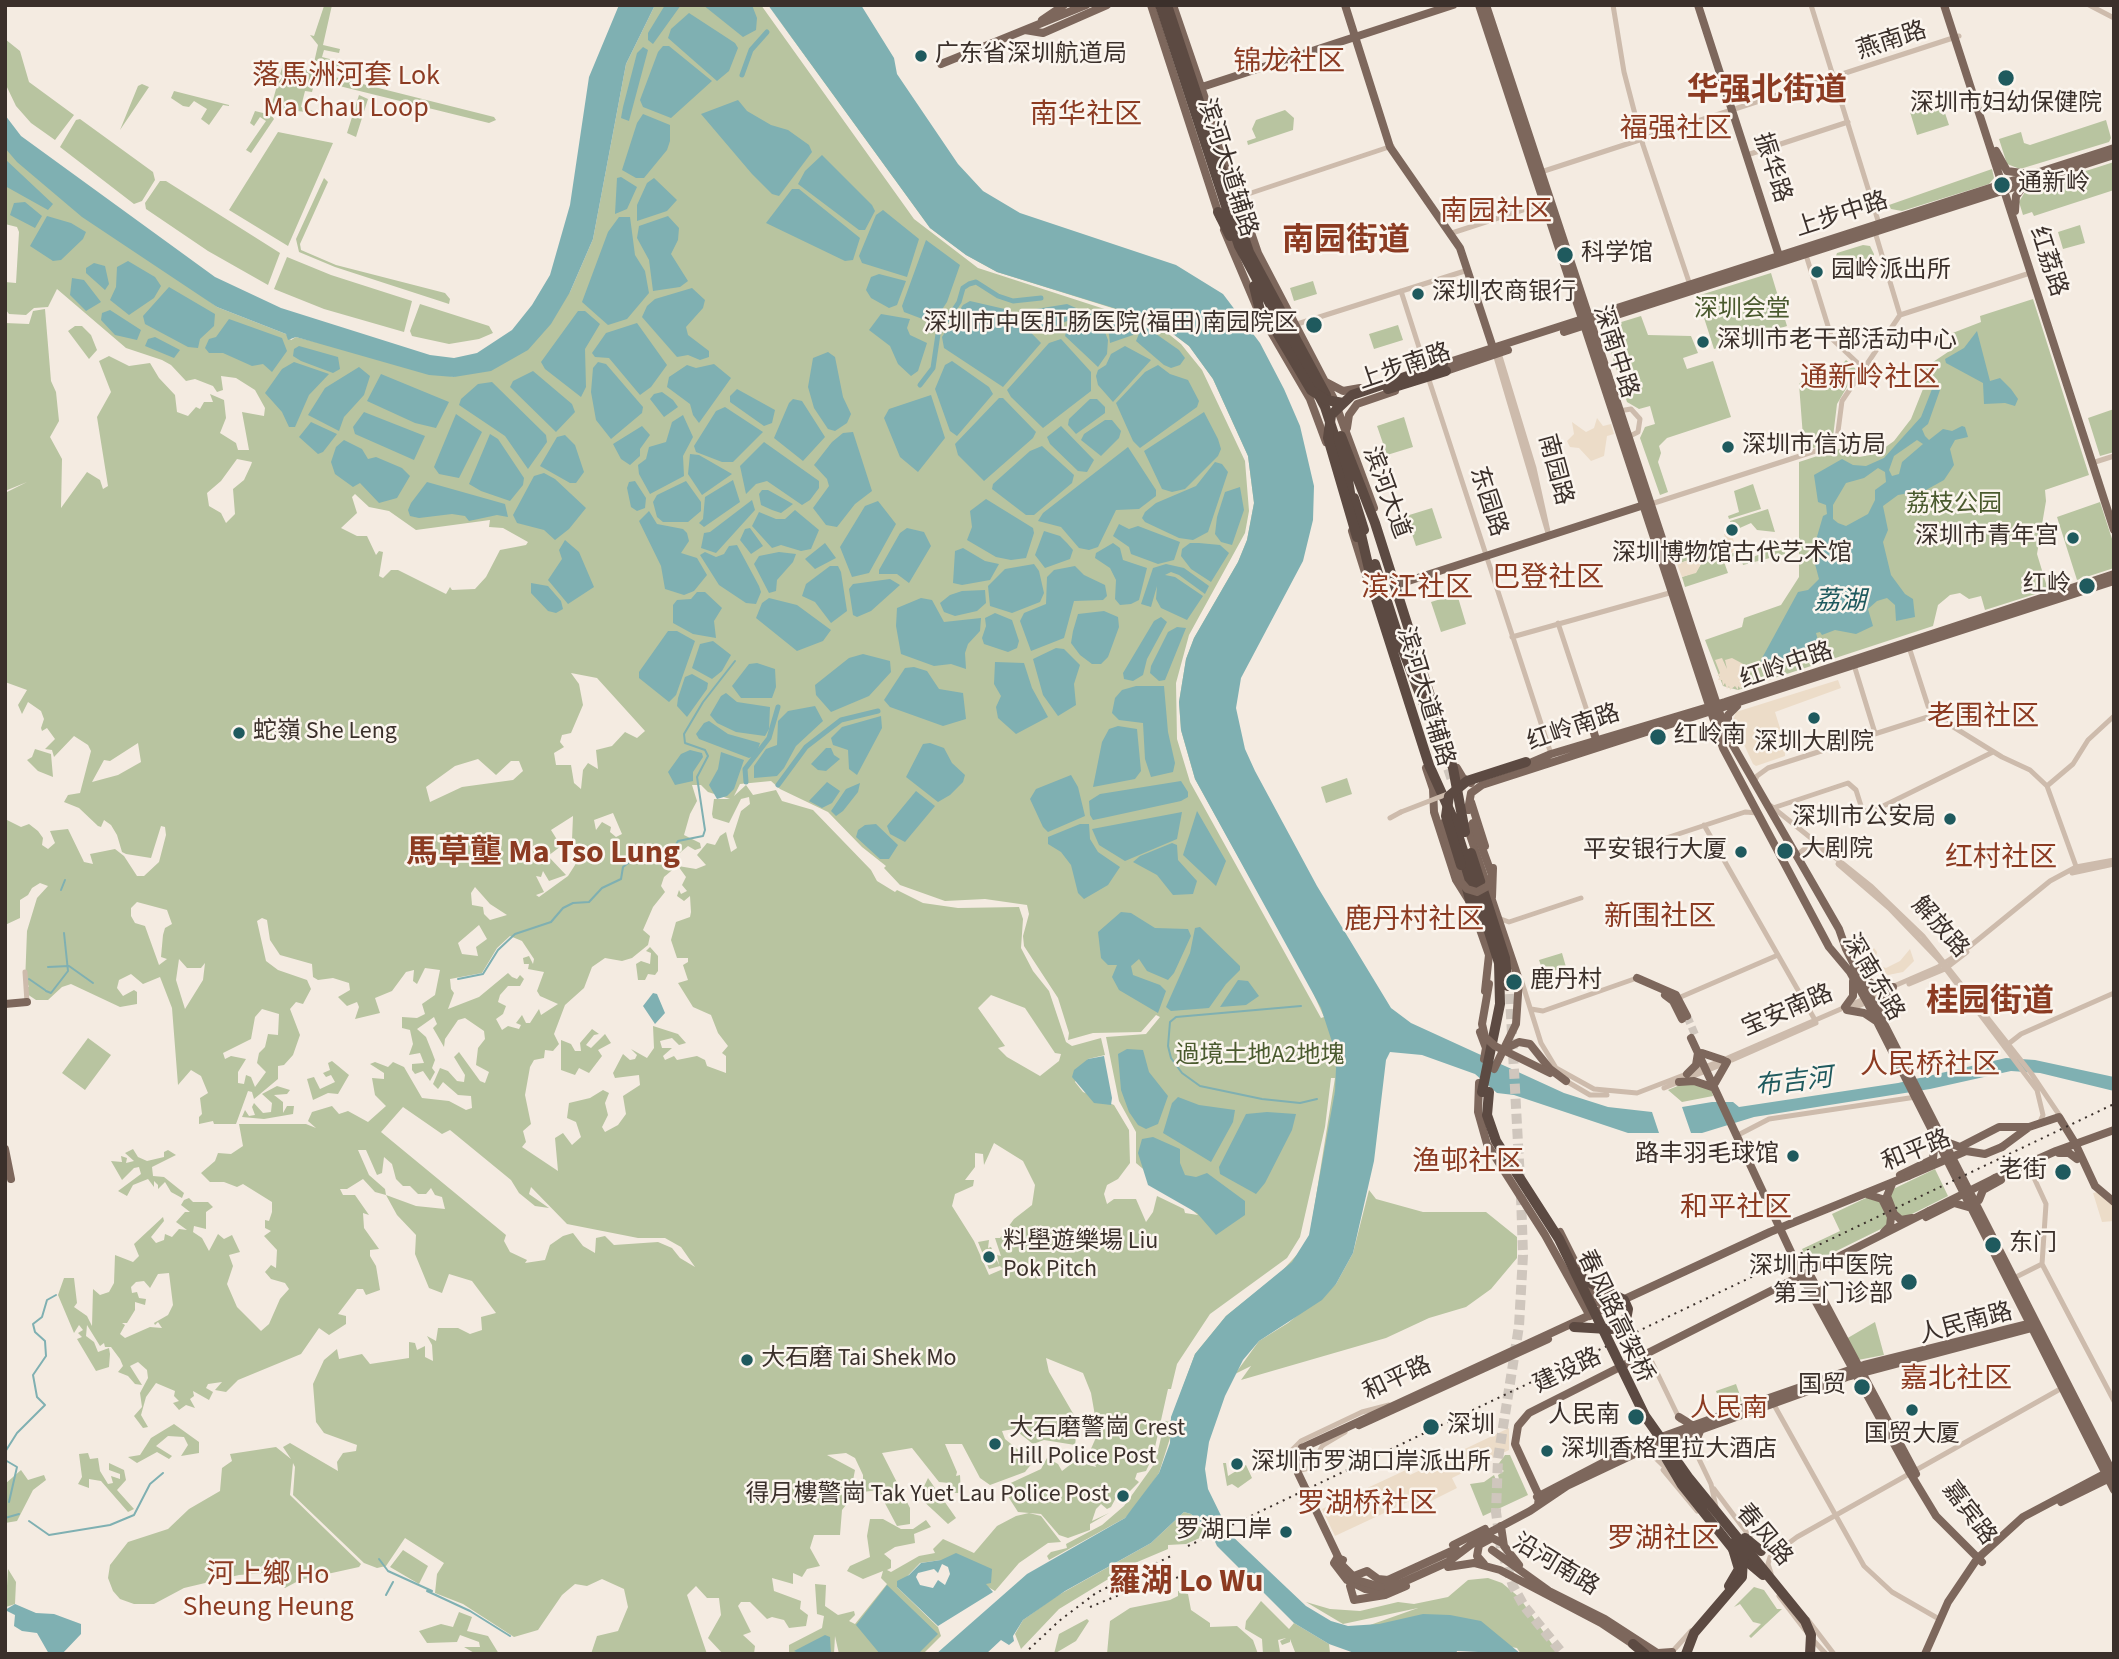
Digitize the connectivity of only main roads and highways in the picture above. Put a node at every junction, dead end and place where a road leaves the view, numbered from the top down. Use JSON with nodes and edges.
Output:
{"nodes":[{"id":1,"x":1077,"y":5,"type":"edge"},
{"id":2,"x":1086,"y":5,"type":"edge"},
{"id":3,"x":1098,"y":5,"type":"edge"},
{"id":4,"x":1107,"y":5,"type":"edge"},
{"id":5,"x":1167,"y":5,"type":"edge"},
{"id":6,"x":1347,"y":5,"type":"edge"},
{"id":7,"x":1453,"y":5,"type":"edge"},
{"id":8,"x":1479,"y":5,"type":"edge"},
{"id":9,"x":1486,"y":5,"type":"edge"},
{"id":10,"x":1698,"y":5,"type":"edge"},
{"id":11,"x":1946,"y":5,"type":"edge"},
{"id":12,"x":1155,"y":6,"type":"edge"},
{"id":13,"x":1174,"y":8,"type":"edge"},
{"id":14,"x":1066,"y":9,"type":"edge"},
{"id":15,"x":1042,"y":20,"type":"junction"},
{"id":16,"x":1180,"y":25,"type":"junction"},
{"id":17,"x":1163,"y":29,"type":"junction"},
{"id":18,"x":1025,"y":30,"type":"junction"},
{"id":19,"x":1356,"y":36,"type":"junction"},
{"id":20,"x":1956,"y":37,"type":"junction"},
{"id":21,"x":1169,"y":59,"type":"junction"},
{"id":22,"x":1189,"y":81,"type":"junction"},
{"id":23,"x":1202,"y":87,"type":"junction"},
{"id":24,"x":2114,"y":148,"type":"edge"},
{"id":25,"x":1996,"y":151,"type":"junction"},
{"id":26,"x":2114,"y":155,"type":"edge"},
{"id":27,"x":1535,"y":164,"type":"junction"},
{"id":28,"x":1997,"y":167,"type":"junction"},
{"id":29,"x":2045,"y":170,"type":"junction"},
{"id":30,"x":2029,"y":182,"type":"junction"},
{"id":31,"x":2005,"y":186,"type":"junction"},
{"id":32,"x":1989,"y":191,"type":"junction"},
{"id":33,"x":2013,"y":210,"type":"junction"},
{"id":34,"x":1217,"y":212,"type":"junction"},
{"id":35,"x":1454,"y":233,"type":"junction"},
{"id":36,"x":1780,"y":260,"type":"junction"},
{"id":37,"x":1251,"y":269,"type":"junction"},
{"id":38,"x":1578,"y":294,"type":"junction"},
{"id":39,"x":1285,"y":309,"type":"junction"},
{"id":40,"x":1612,"y":315,"type":"junction"},
{"id":41,"x":1265,"y":319,"type":"junction"},
{"id":42,"x":1587,"y":322,"type":"junction"},
{"id":43,"x":1564,"y":329,"type":"junction"},
{"id":44,"x":1595,"y":347,"type":"junction"},
{"id":45,"x":1496,"y":351,"type":"junction"},
{"id":46,"x":1445,"y":367,"type":"junction"},
{"id":47,"x":1326,"y":382,"type":"junction"},
{"id":48,"x":1355,"y":389,"type":"junction"},
{"id":49,"x":1361,"y":402,"type":"junction"},
{"id":50,"x":1348,"y":438,"type":"junction"},
{"id":51,"x":1351,"y":461,"type":"junction"},
{"id":52,"x":2094,"y":462,"type":"junction"},
{"id":53,"x":1347,"y":474,"type":"junction"},
{"id":54,"x":1647,"y":505,"type":"junction"},
{"id":55,"x":2114,"y":518,"type":"edge"},
{"id":56,"x":2114,"y":530,"type":"edge"},
{"id":57,"x":2113,"y":576,"type":"edge"},
{"id":58,"x":1399,"y":584,"type":"junction"},
{"id":59,"x":1398,"y":596,"type":"junction"},
{"id":60,"x":1376,"y":599,"type":"junction"},
{"id":61,"x":1408,"y":614,"type":"junction"},
{"id":62,"x":1405,"y":640,"type":"tunnel mouth"},
{"id":63,"x":1908,"y":644,"type":"junction"},
{"id":64,"x":1422,"y":657,"type":"junction"},
{"id":65,"x":1424,"y":678,"type":"junction"},
{"id":66,"x":1706,"y":680,"type":"junction"},
{"id":67,"x":1751,"y":696,"type":"junction"},
{"id":68,"x":1425,"y":707,"type":"tunnel mouth"},
{"id":69,"x":1714,"y":708,"type":"junction"},
{"id":70,"x":1691,"y":710,"type":"junction"},
{"id":71,"x":1682,"y":720,"type":"junction"},
{"id":72,"x":1592,"y":726,"type":"junction"},
{"id":73,"x":1609,"y":736,"type":"junction"},
{"id":74,"x":1719,"y":739,"type":"junction"},
{"id":75,"x":1730,"y":742,"type":"junction"},
{"id":76,"x":1582,"y":744,"type":"junction"},
{"id":77,"x":1597,"y":744,"type":"junction"},
{"id":78,"x":1551,"y":754,"type":"junction"},
{"id":79,"x":1526,"y":762,"type":"joint"},
{"id":80,"x":1457,"y":768,"type":"junction"},
{"id":81,"x":1456,"y":787,"type":"junction"},
{"id":82,"x":1474,"y":790,"type":"junction"},
{"id":83,"x":1436,"y":809,"type":"junction"},
{"id":84,"x":1468,"y":810,"type":"junction"},
{"id":85,"x":1493,"y":903,"type":"junction"},
{"id":86,"x":1478,"y":906,"type":"junction"},
{"id":87,"x":1488,"y":950,"type":"junction"},
{"id":88,"x":1854,"y":972,"type":"junction"},
{"id":89,"x":1636,"y":980,"type":"road end"},
{"id":90,"x":1689,"y":994,"type":"road end"},
{"id":91,"x":27,"y":1002,"type":"road end"},
{"id":92,"x":5,"y":1004,"type":"edge"},
{"id":93,"x":1881,"y":1022,"type":"junction"},
{"id":94,"x":1693,"y":1038,"type":"tunnel mouth"},
{"id":95,"x":1493,"y":1052,"type":"junction"},
{"id":96,"x":1700,"y":1054,"type":"junction"},
{"id":97,"x":1687,"y":1074,"type":"road end"},
{"id":98,"x":1679,"y":1082,"type":"road end"},
{"id":99,"x":1714,"y":1085,"type":"junction"},
{"id":100,"x":1485,"y":1092,"type":"junction"},
{"id":101,"x":1917,"y":1095,"type":"junction"},
{"id":102,"x":2050,"y":1118,"type":"junction"},
{"id":103,"x":2062,"y":1119,"type":"joint"},
{"id":104,"x":1928,"y":1122,"type":"junction"},
{"id":105,"x":1732,"y":1124,"type":"junction"},
{"id":106,"x":1490,"y":1126,"type":"junction"},
{"id":107,"x":2029,"y":1127,"type":"junction"},
{"id":108,"x":2114,"y":1127,"type":"edge"},
{"id":109,"x":1938,"y":1128,"type":"junction"},
{"id":110,"x":2073,"y":1139,"type":"junction"},
{"id":111,"x":1945,"y":1146,"type":"junction"},
{"id":112,"x":5,"y":1149,"type":"edge"},
{"id":113,"x":2059,"y":1153,"type":"junction"},
{"id":114,"x":2046,"y":1155,"type":"junction"},
{"id":115,"x":2077,"y":1159,"type":"dead end"},
{"id":116,"x":11,"y":1179,"type":"dead end"},
{"id":117,"x":1894,"y":1182,"type":"junction"},
{"id":118,"x":1860,"y":1196,"type":"junction"},
{"id":119,"x":1979,"y":1199,"type":"junction"},
{"id":120,"x":2114,"y":1202,"type":"edge"},
{"id":121,"x":1968,"y":1207,"type":"junction"},
{"id":122,"x":1919,"y":1217,"type":"junction"},
{"id":123,"x":1981,"y":1219,"type":"junction"},
{"id":124,"x":1781,"y":1229,"type":"junction"},
{"id":125,"x":1874,"y":1240,"type":"junction"},
{"id":126,"x":1864,"y":1246,"type":"junction"},
{"id":127,"x":1568,"y":1265,"type":"junction"},
{"id":128,"x":1580,"y":1272,"type":"junction"},
{"id":129,"x":1800,"y":1274,"type":"junction"},
{"id":130,"x":1591,"y":1295,"type":"junction"},
{"id":131,"x":1607,"y":1305,"type":"junction"},
{"id":132,"x":1583,"y":1314,"type":"junction"},
{"id":133,"x":2033,"y":1324,"type":"junction"},
{"id":134,"x":1857,"y":1371,"type":"junction"},
{"id":135,"x":1679,"y":1417,"type":"road end"},
{"id":136,"x":1356,"y":1427,"type":"road end"},
{"id":137,"x":1699,"y":1427,"type":"junction"},
{"id":138,"x":1684,"y":1431,"type":"junction"},
{"id":139,"x":1664,"y":1449,"type":"junction"},
{"id":140,"x":1696,"y":1452,"type":"road end"},
{"id":141,"x":2110,"y":1470,"type":"edge"},
{"id":142,"x":1529,"y":1476,"type":"junction"},
{"id":143,"x":1564,"y":1482,"type":"junction"},
{"id":144,"x":2097,"y":1482,"type":"junction"},
{"id":145,"x":2114,"y":1491,"type":"edge"},
{"id":146,"x":1537,"y":1500,"type":"junction"},
{"id":147,"x":1501,"y":1526,"type":"junction"},
{"id":148,"x":1488,"y":1533,"type":"joint"},
{"id":149,"x":1502,"y":1543,"type":"junction"},
{"id":150,"x":1739,"y":1544,"type":"junction"},
{"id":151,"x":1454,"y":1551,"type":"junction"},
{"id":152,"x":1759,"y":1553,"type":"road end"},
{"id":153,"x":1980,"y":1559,"type":"junction"},
{"id":154,"x":1485,"y":1565,"type":"junction"},
{"id":155,"x":1767,"y":1574,"type":"road end"},
{"id":156,"x":1357,"y":1575,"type":"junction"},
{"id":157,"x":1429,"y":1576,"type":"junction"},
{"id":158,"x":1350,"y":1582,"type":"junction"},
{"id":159,"x":1535,"y":1582,"type":"junction"},
{"id":160,"x":1401,"y":1586,"type":"junction"},
{"id":161,"x":1724,"y":1591,"type":"road end"},
{"id":162,"x":1548,"y":1597,"type":"junction"},
{"id":163,"x":1633,"y":1644,"type":"joint"},
{"id":164,"x":1659,"y":1653,"type":"edge"},
{"id":165,"x":1676,"y":1653,"type":"edge"},
{"id":166,"x":1646,"y":1654,"type":"edge"},
{"id":167,"x":1686,"y":1654,"type":"edge"},
{"id":168,"x":1810,"y":1654,"type":"edge"},
{"id":169,"x":1924,"y":1654,"type":"edge"},
{"id":170,"x":1930,"y":1654,"type":"edge"}],
"edges":[{"from":1,"to":15,"type":"main road"},
{"from":2,"to":14,"type":"main road"},
{"from":3,"to":18,"type":"main road"},
{"from":4,"to":18,"type":"main road"},
{"from":5,"to":22,"type":"highway","name":"滨河大道"},
{"from":6,"to":19,"type":"main road","name":"南园路"},
{"from":7,"to":19,"type":"main road"},
{"from":8,"to":27,"type":"main road","name":"深南中路"},
{"from":9,"to":27,"type":"main road","name":"深南中路"},
{"from":10,"to":36,"type":"main road","name":"振华路"},
{"from":11,"to":20,"type":"main road","name":"红荔路"},
{"from":12,"to":17,"type":"main road","name":"滨河大道辅路"},
{"from":12,"to":21,"type":"main road","name":"滨河大道辅路"},
{"from":12,"to":22,"type":"highway","name":"滨河大道"},
{"from":13,"to":16,"type":"main road","name":"滨河大道辅路"},
{"from":14,"to":15,"type":"main road"},
{"from":14,"to":18,"type":"main road"},
{"from":15,"to":18,"type":"main road"},
{"from":16,"to":22,"type":"highway"},
{"from":16,"to":23,"type":"main road","name":"滨河大道辅路"},
{"from":17,"to":21,"type":"main road","name":"滨河大道辅路"},
{"from":17,"to":22,"type":"highway"},
{"from":19,"to":23,"type":"main road"},
{"from":19,"to":35,"type":"main road","name":"南园路"},
{"from":20,"to":25,"type":"main road","name":"红荔路"},
{"from":20,"to":28,"type":"main road","name":"红荔路"},
{"from":21,"to":34,"type":"main road","name":"滨河大道辅路"},
{"from":22,"to":37,"type":"highway","name":"滨河大道"},
{"from":23,"to":39,"type":"main road","name":"滨河大道辅路"},
{"from":24,"to":29,"type":"main road","name":"上步中路"},
{"from":25,"to":29,"type":"main road"},
{"from":25,"to":31,"type":"main road","name":"红荔路"},
{"from":26,"to":30,"type":"main road","name":"上步中路"},
{"from":27,"to":38,"type":"main road","name":"深南中路"},
{"from":27,"to":38,"type":"main road","name":"深南中路"},
{"from":28,"to":31,"type":"main road","name":"红荔路"},
{"from":28,"to":32,"type":"main road"},
{"from":29,"to":31,"type":"main road","name":"上步中路"},
{"from":30,"to":31,"type":"main road","name":"上步中路"},
{"from":30,"to":33,"type":"main road"},
{"from":31,"to":32,"type":"main road","name":"上步中路"},
{"from":31,"to":33,"type":"main road","name":"红荔路"},
{"from":32,"to":33,"type":"main road"},
{"from":32,"to":36,"type":"main road","name":"上步中路"},
{"from":32,"to":36,"type":"main road","name":"上步中路"},
{"from":33,"to":52,"type":"main road","name":"红荔路"},
{"from":33,"to":52,"type":"main road","name":"红荔路"},
{"from":34,"to":37,"type":"highway"},
{"from":34,"to":41,"type":"main road","name":"滨河大道辅路"},
{"from":35,"to":45,"type":"main road","name":"南园路"},
{"from":35,"to":45,"type":"main road","name":"南园路"},
{"from":36,"to":40,"type":"main road","name":"上步中路"},
{"from":37,"to":39,"type":"highway"},
{"from":37,"to":41,"type":"highway"},
{"from":37,"to":51,"type":"highway","name":"滨河大道"},
{"from":37,"to":53,"type":"highway","name":"滨河大道"},
{"from":38,"to":40,"type":"main road"},
{"from":38,"to":42,"type":"main road","name":"深南中路"},
{"from":38,"to":43,"type":"main road"},
{"from":39,"to":47,"type":"main road","name":"滨河大道辅路"},
{"from":40,"to":42,"type":"main road","name":"上步中路"},
{"from":40,"to":44,"type":"main road"},
{"from":41,"to":46,"type":"highway","bridge":true},
{"from":41,"to":83,"type":"main road","name":"滨河大道辅路"},
{"from":42,"to":43,"type":"main road","name":"上步南路"},
{"from":42,"to":44,"type":"main road","name":"深南中路"},
{"from":43,"to":44,"type":"main road"},
{"from":43,"to":45,"type":"main road","name":"上步南路"},
{"from":44,"to":54,"type":"main road","name":"深南中路"},
{"from":45,"to":46,"type":"main road","name":"上步南路"},
{"from":45,"to":48,"type":"main road","name":"上步南路"},
{"from":45,"to":49,"type":"main road","name":"上步南路"},
{"from":46,"to":60,"type":"highway","bridge":true},
{"from":47,"to":48,"type":"main road","name":"上步南路"},
{"from":47,"to":50,"type":"main road","name":"滨河大道辅路"},
{"from":48,"to":49,"type":"main road"},
{"from":49,"to":50,"type":"main road","name":"上步南路"},
{"from":50,"to":58,"type":"main road","name":"滨河大道辅路"},
{"from":51,"to":59,"type":"highway","name":"滨河大道"},
{"from":51,"to":62,"type":"highway"},
{"from":52,"to":55,"type":"main road","name":"红荔路"},
{"from":52,"to":56,"type":"main road","name":"红荔路"},
{"from":53,"to":60,"type":"highway","name":"滨河大道"},
{"from":53,"to":68,"type":"highway"},
{"from":54,"to":58,"type":"main road"},
{"from":54,"to":66,"type":"main road","name":"深南中路"},
{"from":54,"to":66,"type":"main road","name":"深南中路"},
{"from":57,"to":63,"type":"main road","name":"红岭中路"},
{"from":58,"to":61,"type":"main road","name":"滨河大道辅路"},
{"from":59,"to":61,"type":"highway"},
{"from":59,"to":65,"type":"highway","name":"滨河大道"},
{"from":60,"to":86,"type":"highway","name":"滨河大道"},
{"from":61,"to":64,"type":"main road","name":"滨河大道辅路"},
{"from":63,"to":67,"type":"main road","name":"红岭中路"},
{"from":63,"to":67,"type":"main road","name":"红岭中路"},
{"from":64,"to":65,"type":"highway"},
{"from":64,"to":80,"type":"main road","name":"滨河大道辅路"},
{"from":65,"to":95,"type":"highway","name":"滨河大道"},
{"from":66,"to":67,"type":"main road"},
{"from":66,"to":69,"type":"main road","name":"深南中路"},
{"from":66,"to":70,"type":"main road"},
{"from":67,"to":69,"type":"main road","name":"红岭中路"},
{"from":67,"to":75,"type":"main road"},
{"from":69,"to":70,"type":"main road","name":"红岭南路"},
{"from":69,"to":71,"type":"main road","name":"红岭中路"},
{"from":69,"to":74,"type":"main road","name":"深南东路"},
{"from":69,"to":75,"type":"main road","name":"深南东路"},
{"from":70,"to":73,"type":"main road","name":"红岭南路"},
{"from":71,"to":74,"type":"main road"},
{"from":71,"to":77,"type":"main road","name":"红岭中路"},
{"from":72,"to":73,"type":"main road"},
{"from":72,"to":76,"type":"main road"},
{"from":72,"to":77,"type":"main road"},
{"from":73,"to":77,"type":"main road","name":"红岭南路"},
{"from":74,"to":88,"type":"main road","name":"深南东路"},
{"from":75,"to":88,"type":"main road","name":"深南东路"},
{"from":76,"to":77,"type":"main road","name":"红岭南路"},
{"from":76,"to":78,"type":"main road","name":"红岭南路"},
{"from":77,"to":82,"type":"main road","name":"红岭中路"},
{"from":78,"to":79,"type":"main road"},
{"from":78,"to":80,"type":"main road","name":"红岭南路"},
{"from":79,"to":81,"type":"highway","bridge":true},
{"from":80,"to":81,"type":"main road","name":"滨河大道辅路"},
{"from":81,"to":84,"type":"main road"},
{"from":81,"to":85,"type":"main road","name":"滨河大道辅路"},
{"from":81,"to":86,"type":"highway","bridge":true},
{"from":82,"to":84,"type":"main road"},
{"from":82,"to":85,"type":"main road","name":"滨河大道辅路"},
{"from":83,"to":84,"type":"main road","bridge":true},
{"from":83,"to":86,"type":"main road"},
{"from":85,"to":95,"type":"main road","name":"滨河大道辅路"},
{"from":86,"to":87,"type":"highway"},
{"from":86,"to":95,"type":"highway","name":"滨河大道"},
{"from":87,"to":95,"type":"main road","name":"滨河大道辅路"},
{"from":87,"to":95,"type":"main road","bridge":true},
{"from":88,"to":93,"type":"main road","name":"深南东路"},
{"from":88,"to":93,"type":"main road"},
{"from":88,"to":93,"type":"main road"},
{"from":89,"to":90,"type":"main road"},
{"from":91,"to":92,"type":"main road"},
{"from":93,"to":101,"type":"main road","name":"深南东路"},
{"from":94,"to":96,"type":"main road","name":"嘉宾路"},
{"from":95,"to":100,"type":"highway"},
{"from":95,"to":100,"type":"highway"},
{"from":95,"to":127,"type":"main road","name":"滨河大道辅路"},
{"from":96,"to":97,"type":"main road"},
{"from":96,"to":99,"type":"main road","name":"嘉宾路"},
{"from":96,"to":99,"type":"main road"},
{"from":98,"to":99,"type":"main road"},
{"from":99,"to":105,"type":"main road","name":"嘉宾路"},
{"from":100,"to":106,"type":"highway","name":"春风路高架桥","bridge":true},
{"from":100,"to":139,"type":"highway","name":"春风路高架桥","bridge":true},
{"from":101,"to":104,"type":"main road","name":"深南东路"},
{"from":101,"to":109,"type":"main road","name":"深南东路"},
{"from":102,"to":103,"type":"main road","name":"和平路"},
{"from":102,"to":107,"type":"main road","name":"和平路"},
{"from":102,"to":114,"type":"main road"},
{"from":103,"to":110,"type":"main road","name":"解放路"},
{"from":104,"to":111,"type":"main road","name":"深南东路"},
{"from":104,"to":118,"type":"main road"},
{"from":105,"to":124,"type":"main road","name":"嘉宾路"},
{"from":105,"to":124,"type":"main road","name":"嘉宾路"},
{"from":106,"to":127,"type":"highway","name":"春风路高架桥","bridge":true},
{"from":106,"to":127,"type":"main road","bridge":true},
{"from":107,"to":111,"type":"main road"},
{"from":107,"to":117,"type":"main road","name":"和平路","bridge":true},
{"from":108,"to":110,"type":"main road"},
{"from":109,"to":111,"type":"main road"},
{"from":109,"to":123,"type":"main road","name":"深南东路"},
{"from":110,"to":113,"type":"main road"},
{"from":110,"to":114,"type":"main road","name":"建设路"},
{"from":110,"to":120,"type":"main road","name":"解放路"},
{"from":111,"to":119,"type":"main road"},
{"from":111,"to":121,"type":"main road"},
{"from":111,"to":123,"type":"main road","name":"深南东路"},
{"from":112,"to":116,"type":"main road"},
{"from":113,"to":115,"type":"main road"},
{"from":113,"to":119,"type":"main road"},
{"from":114,"to":122,"type":"main road","name":"建设路","bridge":true},
{"from":117,"to":118,"type":"main road","name":"和平路"},
{"from":117,"to":122,"type":"main road"},
{"from":118,"to":124,"type":"main road","name":"和平路"},
{"from":118,"to":126,"type":"main road"},
{"from":119,"to":123,"type":"main road"},
{"from":121,"to":123,"type":"main road"},
{"from":121,"to":125,"type":"main road"},
{"from":122,"to":125,"type":"main road","name":"建设路"},
{"from":123,"to":133,"type":"main road","name":"深南东路"},
{"from":123,"to":133,"type":"main road","name":"深南东路"},
{"from":124,"to":129,"type":"main road","name":"嘉宾路"},
{"from":124,"to":131,"type":"main road","name":"和平路"},
{"from":124,"to":132,"type":"main road","name":"和平路"},
{"from":125,"to":126,"type":"main road","name":"建设路"},
{"from":126,"to":129,"type":"main road","name":"建设路"},
{"from":127,"to":128,"type":"main road"},
{"from":127,"to":128,"type":"main road"},
{"from":127,"to":131,"type":"main road"},
{"from":127,"to":132,"type":"main road"},
{"from":127,"to":132,"type":"main road"},
{"from":127,"to":132,"type":"highway","bridge":true},
{"from":127,"to":139,"type":"highway","name":"春风路高架桥","bridge":true},
{"from":128,"to":130,"type":"main road"},
{"from":129,"to":134,"type":"main road","name":"嘉宾路"},
{"from":129,"to":142,"type":"main road","name":"建设路"},
{"from":129,"to":146,"type":"main road","name":"建设路"},
{"from":130,"to":131,"type":"main road"},
{"from":130,"to":132,"type":"main road"},
{"from":131,"to":132,"type":"main road","name":"和平路"},
{"from":132,"to":136,"type":"main road","name":"和平路"},
{"from":132,"to":160,"type":"main road","name":"和平路","bridge":true},
{"from":133,"to":134,"type":"main road","name":"人民南路"},
{"from":133,"to":141,"type":"main road","name":"深南东路"},
{"from":133,"to":141,"type":"main road","name":"深南东路"},
{"from":134,"to":137,"type":"main road","name":"人民南路"},
{"from":134,"to":137,"type":"main road","name":"人民南路"},
{"from":134,"to":153,"type":"main road","name":"嘉宾路"},
{"from":135,"to":137,"type":"main road"},
{"from":137,"to":138,"type":"main road","name":"人民南路"},
{"from":137,"to":140,"type":"main road"},
{"from":138,"to":143,"type":"main road","name":"人民南路"},
{"from":138,"to":146,"type":"main road","name":"人民南路"},
{"from":139,"to":150,"type":"highway","name":"春风路高架桥","bridge":true},
{"from":141,"to":144,"type":"main road"},
{"from":141,"to":144,"type":"main road"},
{"from":141,"to":145,"type":"main road","name":"深南东路"},
{"from":142,"to":143,"type":"main road"},
{"from":142,"to":146,"type":"main road","name":"建设路"},
{"from":143,"to":146,"type":"main road","name":"人民南路"},
{"from":144,"to":145,"type":"main road"},
{"from":144,"to":153,"type":"main road"},
{"from":146,"to":147,"type":"main road","name":"人民南路"},
{"from":146,"to":151,"type":"main road"},
{"from":147,"to":148,"type":"main road","name":"人民南路"},
{"from":147,"to":149,"type":"main road"},
{"from":148,"to":151,"type":"main road","name":"和平路"},
{"from":149,"to":154,"type":"main road"},
{"from":149,"to":159,"type":"main road"},
{"from":150,"to":152,"type":"highway"},
{"from":150,"to":155,"type":"highway"},
{"from":150,"to":161,"type":"highway"},
{"from":150,"to":167,"type":"highway","bridge":true},
{"from":150,"to":168,"type":"highway","bridge":true},
{"from":151,"to":156,"type":"main road"},
{"from":151,"to":157,"type":"main road"},
{"from":151,"to":160,"type":"main road","name":"和平路"},
{"from":153,"to":169,"type":"main road"},
{"from":153,"to":170,"type":"main road"},
{"from":154,"to":157,"type":"main road","name":"沿河南路"},
{"from":154,"to":162,"type":"main road","name":"沿河南路"},
{"from":156,"to":158,"type":"main road"},
{"from":156,"to":158,"type":"main road"},
{"from":157,"to":160,"type":"main road","name":"沿河南路"},
{"from":158,"to":160,"type":"main road"},
{"from":158,"to":160,"type":"main road"},
{"from":159,"to":162,"type":"main road","name":"沿河南路"},
{"from":159,"to":164,"type":"main road","name":"沿河南路"},
{"from":162,"to":163,"type":"main road","name":"沿河南路"},
{"from":163,"to":166,"type":"highway"},
{"from":164,"to":165,"type":"main road"}]}
